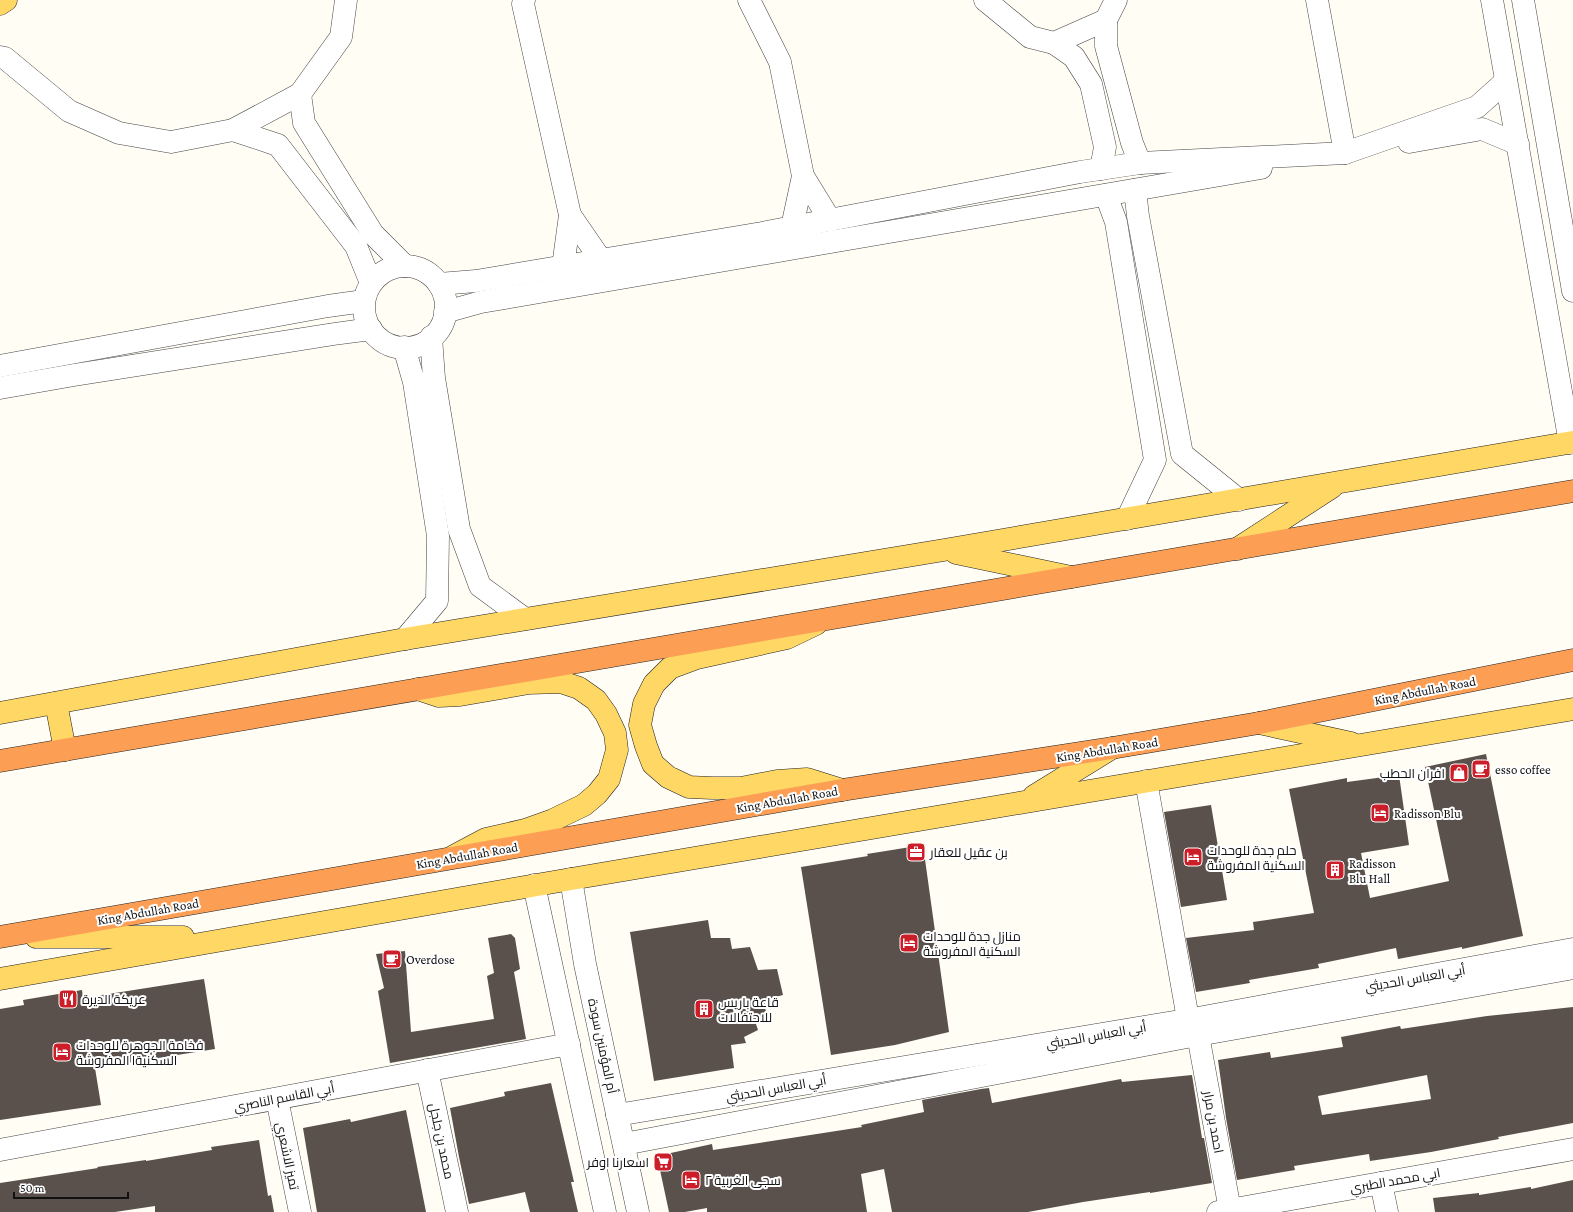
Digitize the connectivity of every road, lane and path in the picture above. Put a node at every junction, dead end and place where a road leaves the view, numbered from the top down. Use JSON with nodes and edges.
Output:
{"nodes":[{"id":1,"x":6,"y":0,"type":"edge"},
{"id":2,"x":346,"y":0,"type":"edge"},
{"id":3,"x":524,"y":0,"type":"edge"},
{"id":4,"x":749,"y":0,"type":"edge"},
{"id":5,"x":985,"y":0,"type":"edge"},
{"id":6,"x":1116,"y":0,"type":"edge"},
{"id":7,"x":1317,"y":0,"type":"edge"},
{"id":8,"x":1492,"y":0,"type":"edge"},
{"id":9,"x":1523,"y":0,"type":"edge"},
{"id":10,"x":0,"y":4,"type":"edge"},
{"id":11,"x":1106,"y":20,"type":"junction"},
{"id":12,"x":1054,"y":43,"type":"junction"},
{"id":13,"x":0,"y":57,"type":"edge"},
{"id":14,"x":1506,"y":81,"type":"junction"},
{"id":15,"x":300,"y":94,"type":"junction"},
{"id":16,"x":233,"y":130,"type":"junction"},
{"id":17,"x":1518,"y":144,"type":"junction"},
{"id":18,"x":1345,"y":152,"type":"junction"},
{"id":19,"x":1140,"y":163,"type":"junction"},
{"id":20,"x":1101,"y":169,"type":"junction"},
{"id":21,"x":802,"y":176,"type":"junction"},
{"id":22,"x":1135,"y":190,"type":"junction"},
{"id":23,"x":1106,"y":194,"type":"junction"},
{"id":24,"x":570,"y":215,"type":"junction"},
{"id":25,"x":830,"y":220,"type":"junction"},
{"id":26,"x":792,"y":227,"type":"junction"},
{"id":27,"x":601,"y":260,"type":"junction"},
{"id":28,"x":405,"y":266,"type":"junction"},
{"id":29,"x":563,"y":267,"type":"junction"},
{"id":30,"x":439,"y":284,"type":"junction"},
{"id":31,"x":1573,"y":291,"type":"edge"},
{"id":32,"x":368,"y":292,"type":"junction"},
{"id":33,"x":445,"y":312,"type":"junction"},
{"id":34,"x":371,"y":329,"type":"junction"},
{"id":35,"x":432,"y":337,"type":"junction"},
{"id":36,"x":404,"y":347,"type":"junction"},
{"id":37,"x":0,"y":366,"type":"edge"},
{"id":38,"x":0,"y":388,"type":"edge"},
{"id":39,"x":1572,"y":443,"type":"edge"},
{"id":40,"x":1339,"y":482,"type":"junction"},
{"id":41,"x":1573,"y":491,"type":"edge"},
{"id":42,"x":1239,"y":500,"type":"junction"},
{"id":43,"x":1127,"y":519,"type":"junction"},
{"id":44,"x":1237,"y":549,"type":"junction"},
{"id":45,"x":944,"y":550,"type":"junction"},
{"id":46,"x":1072,"y":577,"type":"junction"},
{"id":47,"x":525,"y":619,"type":"junction"},
{"id":48,"x":826,"y":619,"type":"junction"},
{"id":49,"x":405,"y":639,"type":"junction"},
{"id":50,"x":1573,"y":660,"type":"edge"},
{"id":51,"x":418,"y":689,"type":"junction"},
{"id":52,"x":56,"y":703,"type":"junction"},
{"id":53,"x":1573,"y":709,"type":"edge"},
{"id":54,"x":0,"y":713,"type":"edge"},
{"id":55,"x":1259,"y":722,"type":"junction"},
{"id":56,"x":1362,"y":745,"type":"junction"},
{"id":57,"x":1112,"y":748,"type":"junction"},
{"id":58,"x":65,"y":750,"type":"junction"},
{"id":59,"x":0,"y":761,"type":"edge"},
{"id":60,"x":1146,"y":781,"type":"junction"},
{"id":61,"x":842,"y":790,"type":"junction"},
{"id":62,"x":1025,"y":802,"type":"junction"},
{"id":63,"x":452,"y":857,"type":"junction"},
{"id":64,"x":571,"y":879,"type":"junction"},
{"id":65,"x":534,"y":885,"type":"junction"},
{"id":66,"x":2,"y":937,"type":"edge"},
{"id":67,"x":241,"y":937,"type":"junction"},
{"id":68,"x":1573,"y":949,"type":"edge"},
{"id":69,"x":1573,"y":968,"type":"edge"},
{"id":70,"x":0,"y":979,"type":"edge"},
{"id":71,"x":1193,"y":1027,"type":"junction"},
{"id":72,"x":569,"y":1044,"type":"junction"},
{"id":73,"x":427,"y":1070,"type":"junction"},
{"id":74,"x":277,"y":1099,"type":"junction"},
{"id":75,"x":617,"y":1115,"type":"junction"},
{"id":76,"x":624,"y":1144,"type":"junction"},
{"id":77,"x":1573,"y":1149,"type":"edge"},
{"id":78,"x":0,"y":1150,"type":"edge"},
{"id":79,"x":1381,"y":1183,"type":"junction"},
{"id":80,"x":1224,"y":1211,"type":"edge"},
{"id":81,"x":300,"y":1212,"type":"edge"},
{"id":82,"x":457,"y":1212,"type":"edge"},
{"id":83,"x":605,"y":1212,"type":"edge"},
{"id":84,"x":638,"y":1212,"type":"edge"},
{"id":85,"x":1387,"y":1212,"type":"edge"}],
"edges":[{"from":1,"to":10,"type":"main road"},
{"from":2,"to":15,"type":"street"},
{"from":3,"to":24,"type":"street"},
{"from":4,"to":21,"type":"street"},
{"from":5,"to":12,"type":"street"},
{"from":6,"to":11,"type":"street"},
{"from":7,"to":18,"type":"street"},
{"from":8,"to":14,"type":"street"},
{"from":9,"to":31,"type":"street"},
{"from":11,"to":12,"type":"street"},
{"from":11,"to":19,"type":"street"},
{"from":12,"to":20,"type":"street"},
{"from":13,"to":16,"type":"street"},
{"from":14,"to":17,"type":"street"},
{"from":14,"to":18,"type":"street"},
{"from":15,"to":16,"type":"street"},
{"from":15,"to":28,"type":"street"},
{"from":16,"to":32,"type":"street"},
{"from":17,"to":22,"type":"street"},
{"from":17,"to":39,"type":"street"},
{"from":18,"to":19,"type":"street"},
{"from":19,"to":20,"type":"street"},
{"from":20,"to":25,"type":"street"},
{"from":21,"to":25,"type":"street"},
{"from":21,"to":26,"type":"street"},
{"from":22,"to":23,"type":"street"},
{"from":22,"to":42,"type":"street"},
{"from":23,"to":33,"type":"street"},
{"from":23,"to":43,"type":"street"},
{"from":24,"to":27,"type":"street"},
{"from":24,"to":29,"type":"street"},
{"from":25,"to":26,"type":"street"},
{"from":26,"to":27,"type":"street"},
{"from":27,"to":29,"type":"street"},
{"from":28,"to":30,"type":"street"},
{"from":28,"to":32,"type":"street"},
{"from":29,"to":30,"type":"street"},
{"from":30,"to":33,"type":"street"},
{"from":32,"to":34,"type":"street"},
{"from":32,"to":37,"type":"street"},
{"from":33,"to":35,"type":"street"},
{"from":34,"to":36,"type":"street"},
{"from":34,"to":38,"type":"street"},
{"from":35,"to":36,"type":"street"},
{"from":35,"to":47,"type":"street"},
{"from":36,"to":49,"type":"street"},
{"from":39,"to":40,"type":"main road"},
{"from":40,"to":42,"type":"main road"},
{"from":40,"to":44,"type":"main road"},
{"from":41,"to":44,"type":"highway"},
{"from":42,"to":43,"type":"main road"},
{"from":43,"to":45,"type":"main road"},
{"from":44,"to":46,"type":"highway"},
{"from":45,"to":46,"type":"main road"},
{"from":45,"to":47,"type":"main road"},
{"from":46,"to":48,"type":"highway"},
{"from":47,"to":49,"type":"main road"},
{"from":48,"to":51,"type":"highway"},
{"from":48,"to":61,"type":"main road"},
{"from":49,"to":52,"type":"main road"},
{"from":50,"to":55,"type":"highway","name":"King Abdullah Road"},
{"from":51,"to":58,"type":"highway"},
{"from":51,"to":63,"type":"main road"},
{"from":52,"to":54,"type":"main road"},
{"from":52,"to":58,"type":"main road"},
{"from":53,"to":56,"type":"main road"},
{"from":55,"to":56,"type":"main road"},
{"from":55,"to":57,"type":"highway","name":"King Abdullah Road"},
{"from":56,"to":60,"type":"main road"},
{"from":57,"to":61,"type":"highway","name":"King Abdullah Road"},
{"from":57,"to":62,"type":"main road"},
{"from":58,"to":59,"type":"highway"},
{"from":60,"to":62,"type":"main road"},
{"from":60,"to":71,"type":"street","name":"احمد بن مرار"},
{"from":61,"to":63,"type":"highway","name":"King Abdullah Road"},
{"from":62,"to":64,"type":"main road"},
{"from":63,"to":66,"type":"highway","name":"King Abdullah Road"},
{"from":64,"to":65,"type":"main road"},
{"from":64,"to":75,"type":"street","name":"أم المؤمنين سودة"},
{"from":65,"to":67,"type":"main road"},
{"from":65,"to":72,"type":"street"},
{"from":66,"to":67,"type":"main road"},
{"from":67,"to":70,"type":"main road"},
{"from":68,"to":71,"type":"street","name":"أبي العباس الحديثي"},
{"from":69,"to":71,"type":"street","name":"أبي العباس الحديثي"},
{"from":71,"to":75,"type":"street","name":"أبي العباس الحديثي"},
{"from":71,"to":76,"type":"street","name":"أبي العباس الحديثي"},
{"from":71,"to":80,"type":"street","name":"احمد بن مرار"},
{"from":72,"to":73,"type":"street","name":"أبي القاسم الناصري"},
{"from":72,"to":83,"type":"street"},
{"from":73,"to":74,"type":"street","name":"أبي القاسم الناصري"},
{"from":73,"to":82,"type":"street","name":"محمد بن جلجل"},
{"from":74,"to":78,"type":"street","name":"أبي القاسم الناصري"},
{"from":74,"to":81,"type":"street","name":"تميز الاشعري"},
{"from":75,"to":76,"type":"street","name":"أم المؤمنين سودة"},
{"from":76,"to":84,"type":"street","name":"أم المؤمنين سودة"},
{"from":77,"to":79,"type":"street","name":"ابي محمد الطبري"},
{"from":79,"to":80,"type":"street","name":"ابي محمد الطبري"},
{"from":79,"to":85,"type":"street"}]}
